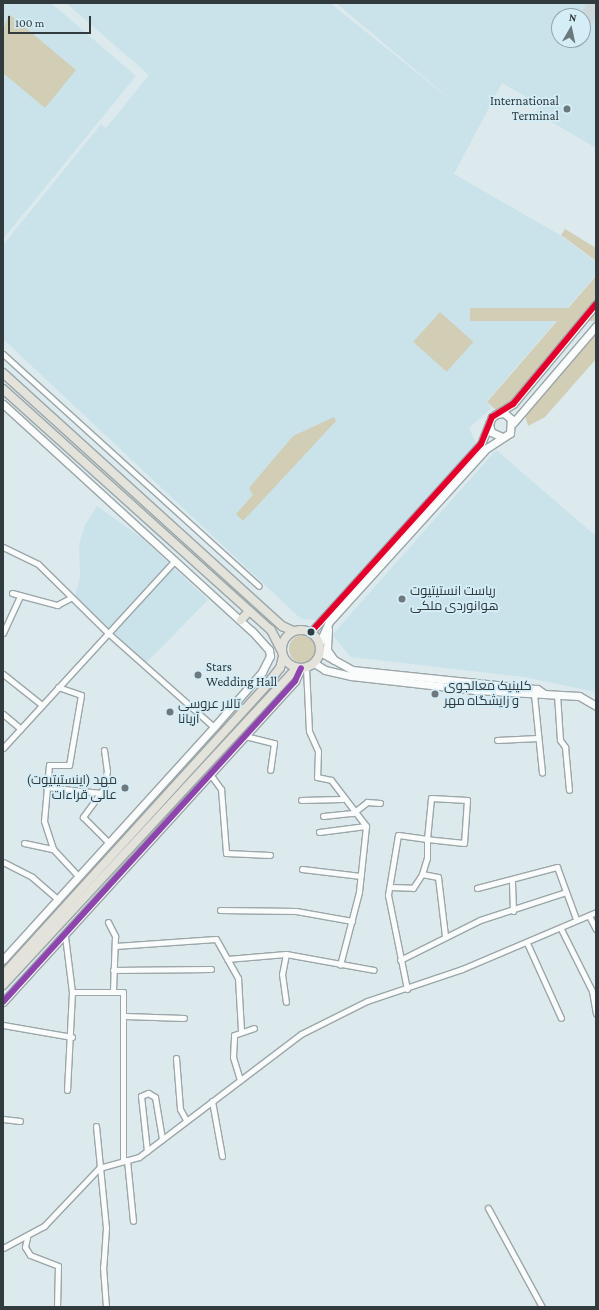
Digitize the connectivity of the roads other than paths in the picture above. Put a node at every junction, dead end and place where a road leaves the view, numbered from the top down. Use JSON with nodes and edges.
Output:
{"nodes":[{"id":1,"x":596,"y":304,"type":"edge"},
{"id":2,"x":596,"y":326,"type":"edge"},
{"id":3,"x":3,"y":354,"type":"edge"},
{"id":4,"x":3,"y":373,"type":"edge"},
{"id":5,"x":3,"y":389,"type":"edge"},
{"id":6,"x":3,"y":404,"type":"edge"},
{"id":7,"x":496,"y":414,"type":"junction"},
{"id":8,"x":513,"y":423,"type":"junction"},
{"id":9,"x":489,"y":424,"type":"junction"},
{"id":10,"x":49,"y":431,"type":"junction"},
{"id":11,"x":502,"y":437,"type":"junction"},
{"id":12,"x":42,"y":440,"type":"junction"},
{"id":13,"x":4,"y":549,"type":"edge"},
{"id":14,"x":174,"y":560,"type":"junction"},
{"id":15,"x":259,"y":586,"type":"dead end"},
{"id":16,"x":12,"y":593,"type":"dead end"},
{"id":17,"x":20,"y":596,"type":"junction"},
{"id":18,"x":70,"y":598,"type":"junction"},
{"id":19,"x":347,"y":603,"type":"junction"},
{"id":20,"x":249,"y":611,"type":"junction"},
{"id":21,"x":241,"y":620,"type":"junction"},
{"id":22,"x":293,"y":631,"type":"junction"},
{"id":23,"x":311,"y":632,"type":"junction"},
{"id":24,"x":3,"y":633,"type":"edge"},
{"id":25,"x":108,"y":633,"type":"junction"},
{"id":26,"x":320,"y":642,"type":"junction"},
{"id":27,"x":320,"y":652,"type":"junction"},
{"id":28,"x":282,"y":653,"type":"junction"},
{"id":29,"x":314,"y":663,"type":"junction"},
{"id":30,"x":337,"y":664,"type":"junction"},
{"id":31,"x":301,"y":668,"type":"junction"},
{"id":32,"x":3,"y":674,"type":"edge"},
{"id":33,"x":58,"y":687,"type":"junction"},
{"id":34,"x":544,"y":693,"type":"junction"},
{"id":35,"x":534,"y":694,"type":"junction"},
{"id":36,"x":557,"y":694,"type":"junction"},
{"id":37,"x":42,"y":705,"type":"junction"},
{"id":38,"x":596,"y":706,"type":"edge"},
{"id":39,"x":3,"y":714,"type":"edge"},
{"id":40,"x":214,"y":727,"type":"junction"},
{"id":41,"x":21,"y":729,"type":"junction"},
{"id":42,"x":245,"y":736,"type":"junction"},
{"id":43,"x":538,"y":738,"type":"junction"},
{"id":44,"x":496,"y":740,"type":"dead end"},
{"id":45,"x":3,"y":748,"type":"edge"},
{"id":46,"x":104,"y":750,"type":"dead end"},
{"id":47,"x":270,"y":770,"type":"dead end"},
{"id":48,"x":542,"y":773,"type":"dead end"},
{"id":49,"x":210,"y":774,"type":"junction"},
{"id":50,"x":46,"y":787,"type":"junction"},
{"id":51,"x":569,"y":790,"type":"dead end"},
{"id":52,"x":101,"y":793,"type":"junction"},
{"id":53,"x":342,"y":799,"type":"junction"},
{"id":54,"x":301,"y":800,"type":"dead end"},
{"id":55,"x":380,"y":803,"type":"dead end"},
{"id":56,"x":353,"y":813,"type":"junction"},
{"id":57,"x":323,"y":816,"type":"dead end"},
{"id":58,"x":366,"y":826,"type":"junction"},
{"id":59,"x":319,"y":832,"type":"dead end"},
{"id":60,"x":427,"y":839,"type":"junction"},
{"id":61,"x":108,"y":842,"type":"junction"},
{"id":62,"x":24,"y":843,"type":"dead end"},
{"id":63,"x":53,"y":848,"type":"junction"},
{"id":64,"x":270,"y":855,"type":"dead end"},
{"id":65,"x":3,"y":862,"type":"edge"},
{"id":66,"x":302,"y":869,"type":"dead end"},
{"id":67,"x":422,"y":874,"type":"junction"},
{"id":68,"x":78,"y":876,"type":"junction"},
{"id":69,"x":361,"y":876,"type":"junction"},
{"id":70,"x":512,"y":882,"type":"junction"},
{"id":71,"x":390,"y":887,"type":"junction"},
{"id":72,"x":477,"y":888,"type":"dead end"},
{"id":73,"x":566,"y":892,"type":"junction"},
{"id":74,"x":58,"y":900,"type":"junction"},
{"id":75,"x":220,"y":910,"type":"dead end"},
{"id":76,"x":514,"y":910,"type":"junction"},
{"id":77,"x":596,"y":912,"type":"edge"},
{"id":78,"x":589,"y":916,"type":"junction"},
{"id":79,"x":576,"y":919,"type":"junction"},
{"id":80,"x":352,"y":921,"type":"junction"},
{"id":81,"x":108,"y":922,"type":"dead end"},
{"id":82,"x":560,"y":929,"type":"junction"},
{"id":83,"x":596,"y":929,"type":"edge"},
{"id":84,"x":65,"y":936,"type":"junction"},
{"id":85,"x":445,"y":936,"type":"junction"},
{"id":86,"x":527,"y":943,"type":"junction"},
{"id":87,"x":115,"y":946,"type":"junction"},
{"id":88,"x":286,"y":954,"type":"junction"},
{"id":89,"x":227,"y":959,"type":"junction"},
{"id":90,"x":3,"y":960,"type":"edge"},
{"id":91,"x":400,"y":960,"type":"junction"},
{"id":92,"x":340,"y":965,"type":"junction"},
{"id":93,"x":211,"y":969,"type":"dead end"},
{"id":94,"x":113,"y":970,"type":"junction"},
{"id":95,"x":374,"y":970,"type":"dead end"},
{"id":96,"x":3,"y":974,"type":"edge"},
{"id":97,"x":3,"y":986,"type":"edge"},
{"id":98,"x":407,"y":988,"type":"junction"},
{"id":99,"x":113,"y":991,"type":"junction"},
{"id":100,"x":72,"y":992,"type":"junction"},
{"id":101,"x":3,"y":1002,"type":"edge"},
{"id":102,"x":286,"y":1002,"type":"dead end"},
{"id":103,"x":596,"y":1014,"type":"edge"},
{"id":104,"x":125,"y":1016,"type":"junction"},
{"id":105,"x":184,"y":1018,"type":"dead end"},
{"id":106,"x":561,"y":1018,"type":"dead end"},
{"id":107,"x":3,"y":1025,"type":"edge"},
{"id":108,"x":254,"y":1028,"type":"dead end"},
{"id":109,"x":241,"y":1030,"type":"junction"},
{"id":110,"x":72,"y":1037,"type":"junction"},
{"id":111,"x":176,"y":1058,"type":"dead end"},
{"id":112,"x":240,"y":1080,"type":"junction"},
{"id":113,"x":67,"y":1090,"type":"dead end"},
{"id":114,"x":212,"y":1101,"type":"junction"},
{"id":115,"x":3,"y":1119,"type":"edge"},
{"id":116,"x":186,"y":1120,"type":"junction"},
{"id":117,"x":20,"y":1121,"type":"dead end"},
{"id":118,"x":96,"y":1126,"type":"dead end"},
{"id":119,"x":162,"y":1139,"type":"junction"},
{"id":120,"x":147,"y":1151,"type":"junction"},
{"id":121,"x":222,"y":1156,"type":"dead end"},
{"id":122,"x":125,"y":1161,"type":"junction"},
{"id":123,"x":100,"y":1168,"type":"junction"},
{"id":124,"x":488,"y":1208,"type":"dead end"},
{"id":125,"x":133,"y":1222,"type":"dead end"},
{"id":126,"x":27,"y":1238,"type":"junction"},
{"id":127,"x":3,"y":1248,"type":"edge"},
{"id":128,"x":57,"y":1307,"type":"edge"},
{"id":129,"x":106,"y":1307,"type":"edge"},
{"id":130,"x":542,"y":1307,"type":"edge"}],
"edges":[{"from":1,"to":7,"type":"main road"},
{"from":2,"to":8,"type":"main road"},
{"from":3,"to":15,"type":"street"},
{"from":4,"to":22,"type":"main road"},
{"from":5,"to":10,"type":"main road"},
{"from":6,"to":12,"type":"main road"},
{"from":7,"to":8,"type":"main road"},
{"from":7,"to":9,"type":"main road"},
{"from":8,"to":11,"type":"main road"},
{"from":9,"to":11,"type":"main road"},
{"from":9,"to":23,"type":"main road"},
{"from":10,"to":12,"type":"main road"},
{"from":10,"to":20,"type":"main road"},
{"from":11,"to":19,"type":"main road"},
{"from":12,"to":14,"type":"main road"},
{"from":13,"to":18,"type":"street"},
{"from":14,"to":21,"type":"main road"},
{"from":14,"to":25,"type":"street"},
{"from":16,"to":17,"type":"street"},
{"from":17,"to":18,"type":"street"},
{"from":17,"to":24,"type":"street"},
{"from":18,"to":25,"type":"street"},
{"from":19,"to":26,"type":"main road"},
{"from":19,"to":30,"type":"main road"},
{"from":20,"to":21,"type":"main road"},
{"from":20,"to":28,"type":"main road"},
{"from":21,"to":40,"type":"main road"},
{"from":22,"to":23,"type":"main road"},
{"from":22,"to":28,"type":"main road"},
{"from":23,"to":26,"type":"main road"},
{"from":25,"to":33,"type":"street"},
{"from":25,"to":40,"type":"street"},
{"from":26,"to":27,"type":"main road"},
{"from":27,"to":29,"type":"main road"},
{"from":27,"to":30,"type":"main road"},
{"from":28,"to":31,"type":"main road"},
{"from":28,"to":96,"type":"main road"},
{"from":29,"to":31,"type":"main road"},
{"from":29,"to":35,"type":"main road"},
{"from":30,"to":34,"type":"main road"},
{"from":31,"to":42,"type":"main road"},
{"from":31,"to":53,"type":"street"},
{"from":31,"to":97,"type":"main road"},
{"from":32,"to":37,"type":"street"},
{"from":33,"to":37,"type":"street"},
{"from":33,"to":50,"type":"street"},
{"from":34,"to":35,"type":"main road"},
{"from":34,"to":36,"type":"main road"},
{"from":35,"to":43,"type":"street"},
{"from":36,"to":38,"type":"main road"},
{"from":36,"to":51,"type":"street"},
{"from":37,"to":41,"type":"street"},
{"from":39,"to":41,"type":"street"},
{"from":40,"to":61,"type":"main road"},
{"from":41,"to":45,"type":"street"},
{"from":42,"to":47,"type":"street"},
{"from":42,"to":49,"type":"main road"},
{"from":43,"to":44,"type":"street"},
{"from":43,"to":48,"type":"street"},
{"from":46,"to":52,"type":"street"},
{"from":49,"to":64,"type":"street"},
{"from":49,"to":84,"type":"main road"},
{"from":50,"to":52,"type":"street"},
{"from":50,"to":63,"type":"street"},
{"from":52,"to":61,"type":"street"},
{"from":53,"to":54,"type":"street"},
{"from":53,"to":56,"type":"street"},
{"from":55,"to":56,"type":"street"},
{"from":56,"to":57,"type":"street"},
{"from":56,"to":58,"type":"street"},
{"from":58,"to":59,"type":"street"},
{"from":58,"to":69,"type":"street"},
{"from":60,"to":60,"type":"street"},
{"from":60,"to":67,"type":"street"},
{"from":60,"to":71,"type":"street"},
{"from":61,"to":68,"type":"main road"},
{"from":62,"to":63,"type":"street"},
{"from":63,"to":68,"type":"street"},
{"from":65,"to":74,"type":"street"},
{"from":66,"to":69,"type":"street"},
{"from":67,"to":71,"type":"street"},
{"from":67,"to":85,"type":"street"},
{"from":68,"to":74,"type":"main road"},
{"from":69,"to":80,"type":"street"},
{"from":70,"to":72,"type":"street"},
{"from":70,"to":73,"type":"street"},
{"from":70,"to":76,"type":"street"},
{"from":71,"to":91,"type":"street"},
{"from":73,"to":76,"type":"street"},
{"from":73,"to":79,"type":"street"},
{"from":74,"to":90,"type":"main road"},
{"from":75,"to":80,"type":"street"},
{"from":76,"to":85,"type":"street"},
{"from":77,"to":78,"type":"street"},
{"from":78,"to":79,"type":"street"},
{"from":78,"to":83,"type":"street"},
{"from":79,"to":82,"type":"street"},
{"from":80,"to":92,"type":"street"},
{"from":81,"to":87,"type":"street"},
{"from":82,"to":86,"type":"street"},
{"from":82,"to":103,"type":"street"},
{"from":84,"to":100,"type":"street"},
{"from":84,"to":101,"type":"main road"},
{"from":85,"to":91,"type":"street"},
{"from":86,"to":98,"type":"street"},
{"from":86,"to":106,"type":"street"},
{"from":87,"to":89,"type":"street"},
{"from":87,"to":94,"type":"street"},
{"from":88,"to":89,"type":"street"},
{"from":88,"to":92,"type":"street"},
{"from":88,"to":102,"type":"street"},
{"from":89,"to":109,"type":"street"},
{"from":91,"to":98,"type":"street"},
{"from":92,"to":95,"type":"street"},
{"from":93,"to":94,"type":"street"},
{"from":94,"to":99,"type":"street"},
{"from":98,"to":112,"type":"street"},
{"from":99,"to":100,"type":"street"},
{"from":99,"to":104,"type":"street"},
{"from":100,"to":110,"type":"street"},
{"from":104,"to":105,"type":"street"},
{"from":104,"to":122,"type":"street"},
{"from":107,"to":110,"type":"street"},
{"from":108,"to":109,"type":"street"},
{"from":109,"to":112,"type":"street"},
{"from":110,"to":113,"type":"street"},
{"from":111,"to":116,"type":"street"},
{"from":112,"to":114,"type":"street"},
{"from":114,"to":116,"type":"street"},
{"from":114,"to":121,"type":"street"},
{"from":115,"to":117,"type":"street"},
{"from":116,"to":119,"type":"street"},
{"from":118,"to":123,"type":"street"},
{"from":119,"to":120,"type":"street"},
{"from":119,"to":120,"type":"street"},
{"from":120,"to":122,"type":"street"},
{"from":122,"to":123,"type":"street"},
{"from":122,"to":125,"type":"street"},
{"from":123,"to":126,"type":"street"},
{"from":123,"to":129,"type":"street"},
{"from":124,"to":130,"type":"street"},
{"from":126,"to":127,"type":"street"},
{"from":126,"to":128,"type":"street"}]}
